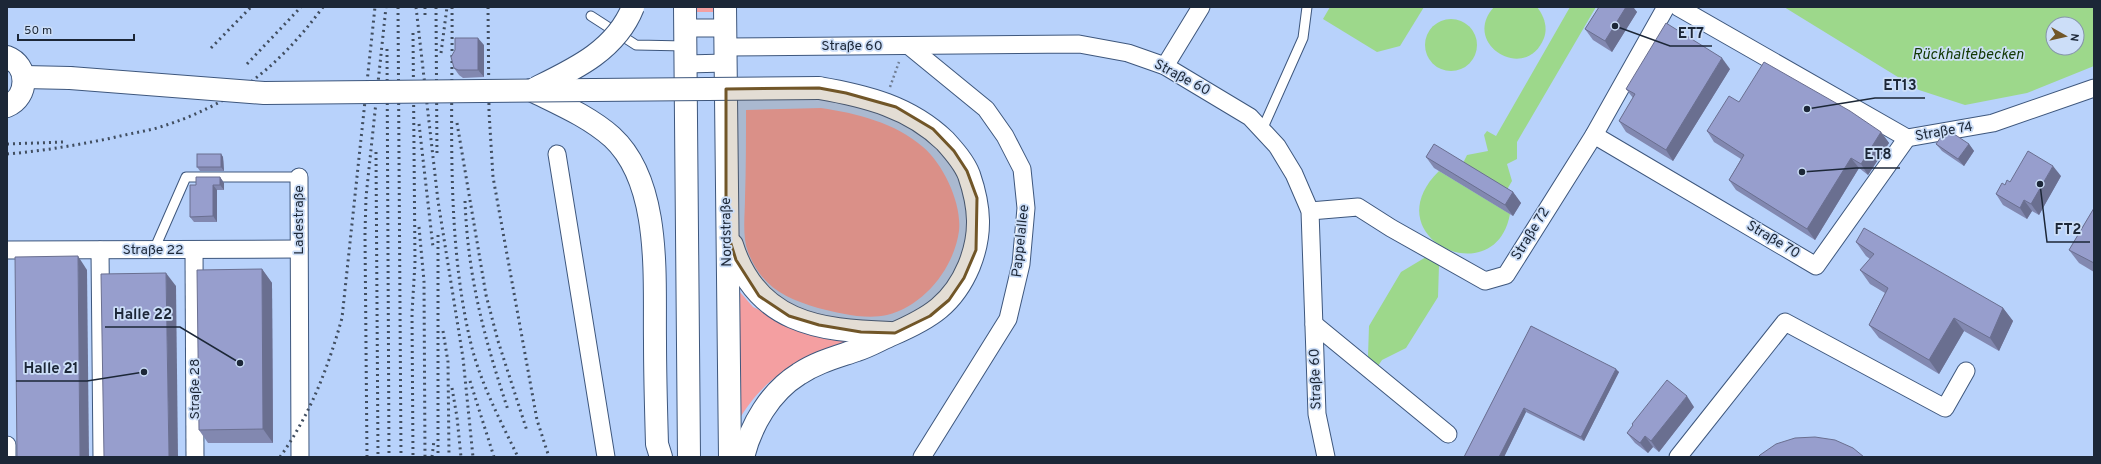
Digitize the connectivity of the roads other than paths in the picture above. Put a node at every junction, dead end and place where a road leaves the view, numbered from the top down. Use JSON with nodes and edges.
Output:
{"nodes":[{"id":1,"x":633,"y":7,"type":"edge"},
{"id":2,"x":1201,"y":7,"type":"edge"},
{"id":3,"x":1307,"y":7,"type":"edge"},
{"id":4,"x":1666,"y":7,"type":"edge"},
{"id":5,"x":1678,"y":7,"type":"edge"},
{"id":6,"x":591,"y":16,"type":"dead end"},
{"id":7,"x":686,"y":36,"type":"edge"},
{"id":8,"x":725,"y":36,"type":"edge"},
{"id":9,"x":906,"y":46,"type":"junction"},
{"id":10,"x":7,"y":56,"type":"edge"},
{"id":11,"x":1165,"y":66,"type":"junction"},
{"id":12,"x":24,"y":77,"type":"junction"},
{"id":13,"x":2094,"y":88,"type":"edge"},
{"id":14,"x":531,"y":90,"type":"junction"},
{"id":15,"x":7,"y":106,"type":"edge"},
{"id":16,"x":1262,"y":130,"type":"junction"},
{"id":17,"x":1594,"y":135,"type":"junction"},
{"id":18,"x":1907,"y":138,"type":"junction"},
{"id":19,"x":557,"y":154,"type":"dead end"},
{"id":20,"x":299,"y":177,"type":"joint"},
{"id":21,"x":1310,"y":211,"type":"junction"},
{"id":22,"x":726,"y":228,"type":"junction"},
{"id":23,"x":299,"y":249,"type":"junction"},
{"id":24,"x":7,"y":250,"type":"edge"},
{"id":25,"x":100,"y":250,"type":"junction"},
{"id":26,"x":154,"y":250,"type":"junction"},
{"id":27,"x":194,"y":250,"type":"junction"},
{"id":28,"x":1314,"y":324,"type":"junction"},
{"id":29,"x":895,"y":333,"type":"junction"},
{"id":30,"x":1966,"y":371,"type":"dead end"},
{"id":31,"x":1448,"y":434,"type":"dead end"},
{"id":32,"x":7,"y":445,"type":"edge"},
{"id":33,"x":7,"y":457,"type":"edge"},
{"id":34,"x":102,"y":457,"type":"edge"},
{"id":35,"x":195,"y":457,"type":"edge"},
{"id":36,"x":300,"y":457,"type":"edge"},
{"id":37,"x":606,"y":457,"type":"edge"},
{"id":38,"x":661,"y":457,"type":"edge"},
{"id":39,"x":690,"y":457,"type":"edge"},
{"id":40,"x":730,"y":457,"type":"edge"},
{"id":41,"x":743,"y":457,"type":"edge"},
{"id":42,"x":922,"y":457,"type":"edge"},
{"id":43,"x":1326,"y":457,"type":"edge"},
{"id":44,"x":1678,"y":457,"type":"edge"}],
"edges":[{"from":1,"to":14,"type":"street","bridge":true},
{"from":2,"to":11,"type":"street"},
{"from":3,"to":16,"type":"lane"},
{"from":4,"to":17,"type":"street","name":"Straße 72"},
{"from":5,"to":18,"type":"street","name":"Straße 74"},
{"from":6,"to":7,"type":"lane"},
{"from":7,"to":8,"type":"street"},
{"from":7,"to":8,"type":"street"},
{"from":7,"to":39,"type":"street"},
{"from":8,"to":9,"type":"street","name":"Straße 60"},
{"from":8,"to":22,"type":"street","name":"Nordstraße"},
{"from":9,"to":11,"type":"street","name":"Straße 60"},
{"from":9,"to":42,"type":"street","name":"Pappelallee"},
{"from":10,"to":12,"type":"street"},
{"from":11,"to":16,"type":"street","name":"Straße 60"},
{"from":12,"to":14,"type":"street","bridge":true},
{"from":12,"to":15,"type":"street"},
{"from":13,"to":18,"type":"street","name":"Straße 74"},
{"from":14,"to":29,"type":"street","bridge":true},
{"from":14,"to":38,"type":"street"},
{"from":16,"to":21,"type":"street","name":"Straße 60"},
{"from":17,"to":18,"type":"street","name":"Straße 70"},
{"from":17,"to":21,"type":"street","name":"Straße 72"},
{"from":19,"to":37,"type":"street"},
{"from":20,"to":23,"type":"street","name":"Ladestraße"},
{"from":20,"to":26,"type":"lane","name":"Ladestraße"},
{"from":21,"to":28,"type":"street","name":"Straße 60"},
{"from":22,"to":29,"type":"street"},
{"from":22,"to":40,"type":"street","name":"Nordstraße"},
{"from":23,"to":27,"type":"street","name":"Straße 22"},
{"from":23,"to":36,"type":"street","name":"Ladestraße"},
{"from":24,"to":25,"type":"street","name":"Straße 22"},
{"from":25,"to":26,"type":"street","name":"Straße 22"},
{"from":25,"to":34,"type":"street"},
{"from":26,"to":27,"type":"street","name":"Straße 22"},
{"from":27,"to":35,"type":"street","name":"Straße 28"},
{"from":28,"to":31,"type":"street"},
{"from":28,"to":43,"type":"street","name":"Straße 60"},
{"from":29,"to":41,"type":"street"},
{"from":30,"to":44,"type":"street"},
{"from":32,"to":33,"type":"street"}]}
